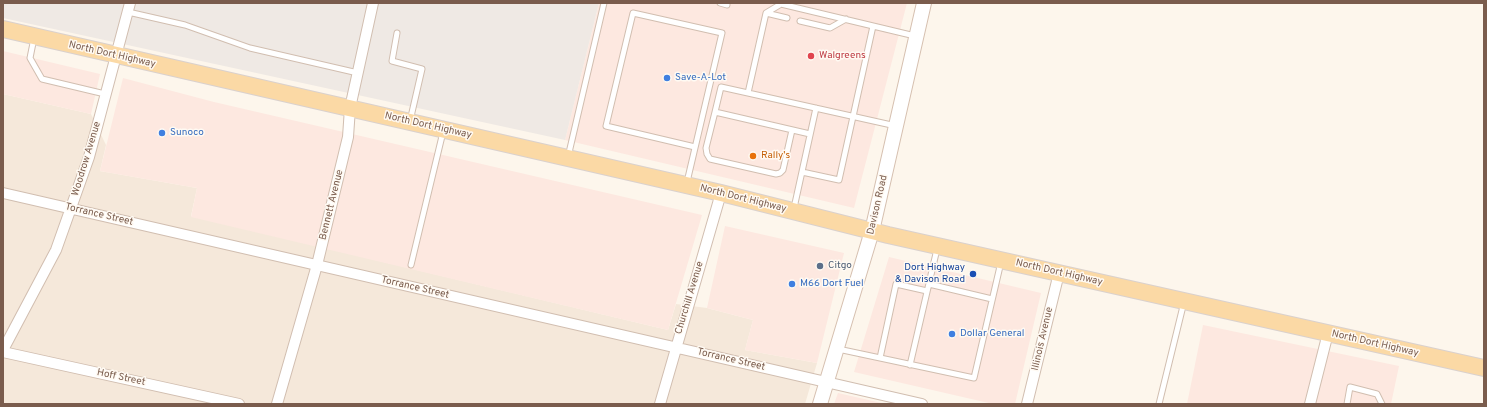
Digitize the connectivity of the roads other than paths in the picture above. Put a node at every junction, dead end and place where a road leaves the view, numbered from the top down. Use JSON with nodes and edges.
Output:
{"nodes":[{"id":1,"x":374,"y":3,"type":"edge"},
{"id":2,"x":604,"y":3,"type":"edge"},
{"id":3,"x":720,"y":3,"type":"edge"},
{"id":4,"x":727,"y":3,"type":"edge"},
{"id":5,"x":922,"y":3,"type":"edge"},
{"id":6,"x":129,"y":7,"type":"edge"},
{"id":7,"x":766,"y":13,"type":"junction"},
{"id":8,"x":786,"y":18,"type":"dead end"},
{"id":9,"x":846,"y":19,"type":"junction"},
{"id":10,"x":800,"y":21,"type":"dead end"},
{"id":11,"x":873,"y":26,"type":"junction"},
{"id":12,"x":3,"y":29,"type":"edge"},
{"id":13,"x":398,"y":33,"type":"dead end"},
{"id":14,"x":34,"y":37,"type":"junction"},
{"id":15,"x":916,"y":37,"type":"junction"},
{"id":16,"x":117,"y":57,"type":"junction"},
{"id":17,"x":358,"y":73,"type":"junction"},
{"id":18,"x":748,"y":93,"type":"junction"},
{"id":19,"x":105,"y":94,"type":"junction"},
{"id":20,"x":350,"y":108,"type":"junction"},
{"id":21,"x":816,"y":108,"type":"junction"},
{"id":22,"x":715,"y":112,"type":"junction"},
{"id":23,"x":853,"y":116,"type":"junction"},
{"id":24,"x":410,"y":122,"type":"junction"},
{"id":25,"x":896,"y":126,"type":"junction"},
{"id":26,"x":444,"y":129,"type":"junction"},
{"id":27,"x":792,"y":130,"type":"junction"},
{"id":28,"x":810,"y":134,"type":"junction"},
{"id":29,"x":695,"y":147,"type":"junction"},
{"id":30,"x":568,"y":158,"type":"junction"},
{"id":31,"x":802,"y":172,"type":"junction"},
{"id":32,"x":686,"y":185,"type":"junction"},
{"id":33,"x":3,"y":192,"type":"edge"},
{"id":34,"x":721,"y":193,"type":"junction"},
{"id":35,"x":71,"y":208,"type":"junction"},
{"id":36,"x":793,"y":211,"type":"junction"},
{"id":37,"x":872,"y":231,"type":"junction"},
{"id":38,"x":938,"y":246,"type":"junction"},
{"id":39,"x":1001,"y":260,"type":"junction"},
{"id":40,"x":317,"y":265,"type":"junction"},
{"id":41,"x":412,"y":265,"type":"dead end"},
{"id":42,"x":1059,"y":273,"type":"junction"},
{"id":43,"x":929,"y":284,"type":"junction"},
{"id":44,"x":927,"y":291,"type":"junction"},
{"id":45,"x":992,"y":299,"type":"junction"},
{"id":46,"x":1184,"y":301,"type":"junction"},
{"id":47,"x":1328,"y":333,"type":"junction"},
{"id":48,"x":675,"y":347,"type":"junction"},
{"id":49,"x":838,"y":349,"type":"junction"},
{"id":50,"x":3,"y":351,"type":"edge"},
{"id":51,"x":880,"y":358,"type":"junction"},
{"id":52,"x":910,"y":365,"type":"junction"},
{"id":53,"x":1484,"y":368,"type":"edge"},
{"id":54,"x":827,"y":382,"type":"junction"},
{"id":55,"x":1380,"y":402,"type":"edge"},
{"id":56,"x":239,"y":404,"type":"edge"},
{"id":57,"x":277,"y":404,"type":"edge"},
{"id":58,"x":660,"y":404,"type":"edge"},
{"id":59,"x":820,"y":404,"type":"edge"},
{"id":60,"x":922,"y":404,"type":"edge"},
{"id":61,"x":1028,"y":404,"type":"edge"},
{"id":62,"x":1159,"y":404,"type":"edge"},
{"id":63,"x":1310,"y":404,"type":"edge"},
{"id":64,"x":1346,"y":404,"type":"edge"}],
"edges":[{"from":1,"to":17,"type":"street","name":"Bennett Avenue"},
{"from":2,"to":30,"type":"lane"},
{"from":3,"to":4,"type":"lane"},
{"from":5,"to":15,"type":"main road","name":"Davison Road"},
{"from":6,"to":16,"type":"street","name":"Woodrow Avenue"},
{"from":6,"to":17,"type":"lane"},
{"from":7,"to":8,"type":"lane"},
{"from":7,"to":9,"type":"lane"},
{"from":7,"to":18,"type":"lane"},
{"from":9,"to":10,"type":"lane"},
{"from":9,"to":11,"type":"lane"},
{"from":11,"to":15,"type":"lane"},
{"from":11,"to":23,"type":"lane"},
{"from":12,"to":14,"type":"main road","name":"North Dort Highway"},
{"from":13,"to":24,"type":"lane"},
{"from":14,"to":16,"type":"main road","name":"North Dort Highway"},
{"from":14,"to":19,"type":"lane"},
{"from":15,"to":25,"type":"main road","name":"Davison Road"},
{"from":16,"to":19,"type":"street","name":"Woodrow Avenue"},
{"from":16,"to":20,"type":"main road","name":"North Dort Highway"},
{"from":17,"to":20,"type":"street","name":"Bennett Avenue"},
{"from":18,"to":21,"type":"lane"},
{"from":18,"to":22,"type":"lane"},
{"from":19,"to":35,"type":"street","name":"Woodrow Avenue"},
{"from":20,"to":24,"type":"main road","name":"North Dort Highway"},
{"from":20,"to":40,"type":"street","name":"Bennett Avenue"},
{"from":21,"to":23,"type":"lane"},
{"from":21,"to":28,"type":"lane"},
{"from":22,"to":27,"type":"lane"},
{"from":22,"to":27,"type":"lane"},
{"from":23,"to":25,"type":"lane"},
{"from":23,"to":31,"type":"lane"},
{"from":24,"to":26,"type":"main road","name":"North Dort Highway"},
{"from":25,"to":37,"type":"main road","name":"Davison Road"},
{"from":26,"to":30,"type":"main road","name":"North Dort Highway"},
{"from":26,"to":41,"type":"lane"},
{"from":27,"to":28,"type":"lane"},
{"from":28,"to":31,"type":"lane"},
{"from":29,"to":29,"type":"lane"},
{"from":29,"to":32,"type":"lane"},
{"from":30,"to":32,"type":"main road","name":"North Dort Highway"},
{"from":31,"to":36,"type":"lane"},
{"from":32,"to":34,"type":"main road","name":"North Dort Highway"},
{"from":33,"to":35,"type":"street","name":"Torrance Street"},
{"from":34,"to":36,"type":"main road","name":"North Dort Highway"},
{"from":34,"to":48,"type":"street","name":"Churchill Avenue"},
{"from":35,"to":40,"type":"street","name":"Torrance Street"},
{"from":35,"to":50,"type":"street","name":"Woodrow Avenue"},
{"from":36,"to":37,"type":"main road","name":"North Dort Highway"},
{"from":37,"to":38,"type":"main road","name":"North Dort Highway"},
{"from":37,"to":49,"type":"main road","name":"Davison Road"},
{"from":38,"to":39,"type":"main road","name":"North Dort Highway"},
{"from":38,"to":43,"type":"lane"},
{"from":39,"to":42,"type":"main road","name":"North Dort Highway"},
{"from":39,"to":45,"type":"lane"},
{"from":40,"to":48,"type":"street","name":"Torrance Street"},
{"from":40,"to":57,"type":"street","name":"Bennett Avenue"},
{"from":42,"to":46,"type":"main road","name":"North Dort Highway"},
{"from":42,"to":61,"type":"street","name":"Illinois Avenue"},
{"from":43,"to":44,"type":"lane"},
{"from":43,"to":45,"type":"lane"},
{"from":44,"to":51,"type":"lane"},
{"from":44,"to":52,"type":"lane"},
{"from":45,"to":52,"type":"lane"},
{"from":46,"to":47,"type":"main road","name":"North Dort Highway"},
{"from":46,"to":62,"type":"lane"},
{"from":47,"to":53,"type":"main road","name":"North Dort Highway"},
{"from":47,"to":63,"type":"street"},
{"from":48,"to":54,"type":"street","name":"Torrance Street"},
{"from":48,"to":58,"type":"street","name":"Churchill Avenue"},
{"from":49,"to":51,"type":"lane"},
{"from":49,"to":54,"type":"main road","name":"Davison Road"},
{"from":50,"to":56,"type":"street","name":"Hoff Street"},
{"from":51,"to":52,"type":"lane"},
{"from":54,"to":59,"type":"main road","name":"Davison Road"},
{"from":54,"to":60,"type":"street","name":"Torrance Street"},
{"from":55,"to":64,"type":"lane"}]}
